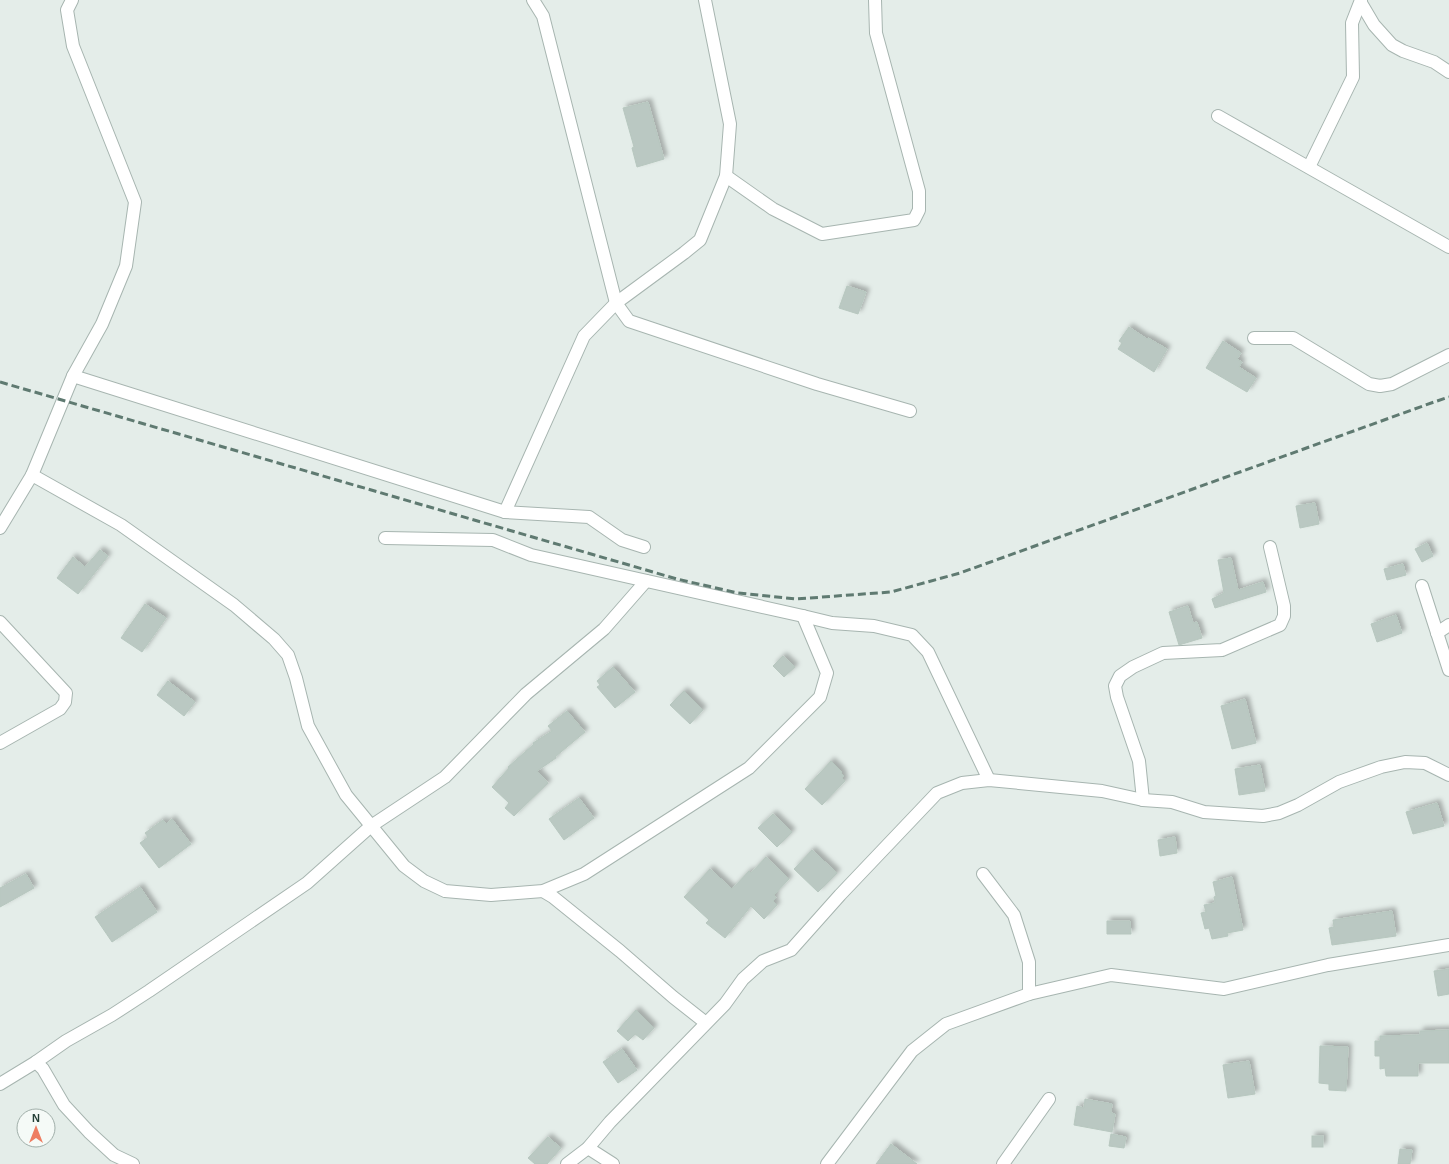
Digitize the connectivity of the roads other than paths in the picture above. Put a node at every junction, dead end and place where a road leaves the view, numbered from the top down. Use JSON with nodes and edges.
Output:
{"nodes":[{"id":1,"x":72,"y":0,"type":"edge"},
{"id":2,"x":533,"y":0,"type":"edge"},
{"id":3,"x":705,"y":0,"type":"edge"},
{"id":4,"x":875,"y":0,"type":"edge"},
{"id":5,"x":1361,"y":2,"type":"edge"},
{"id":6,"x":1449,"y":72,"type":"edge"},
{"id":7,"x":1218,"y":116,"type":"dead end"},
{"id":8,"x":1309,"y":167,"type":"junction"},
{"id":9,"x":726,"y":176,"type":"junction"},
{"id":10,"x":1449,"y":247,"type":"edge"},
{"id":11,"x":616,"y":303,"type":"junction"},
{"id":12,"x":1254,"y":338,"type":"dead end"},
{"id":13,"x":1449,"y":355,"type":"edge"},
{"id":14,"x":73,"y":376,"type":"junction"},
{"id":15,"x":910,"y":411,"type":"dead end"},
{"id":16,"x":32,"y":475,"type":"junction"},
{"id":17,"x":505,"y":512,"type":"junction"},
{"id":18,"x":0,"y":528,"type":"edge"},
{"id":19,"x":385,"y":538,"type":"dead end"},
{"id":20,"x":644,"y":547,"type":"dead end"},
{"id":21,"x":1270,"y":547,"type":"dead end"},
{"id":22,"x":646,"y":581,"type":"junction"},
{"id":23,"x":1422,"y":586,"type":"dead end"},
{"id":24,"x":803,"y":616,"type":"junction"},
{"id":25,"x":0,"y":622,"type":"edge"},
{"id":26,"x":1449,"y":624,"type":"edge"},
{"id":27,"x":1437,"y":633,"type":"junction"},
{"id":28,"x":1449,"y":670,"type":"edge"},
{"id":29,"x":0,"y":743,"type":"edge"},
{"id":30,"x":1449,"y":775,"type":"edge"},
{"id":31,"x":989,"y":780,"type":"junction"},
{"id":32,"x":1142,"y":800,"type":"junction"},
{"id":33,"x":371,"y":826,"type":"junction"},
{"id":34,"x":983,"y":874,"type":"dead end"},
{"id":35,"x":543,"y":891,"type":"junction"},
{"id":36,"x":1449,"y":945,"type":"edge"},
{"id":37,"x":1028,"y":994,"type":"junction"},
{"id":38,"x":706,"y":1023,"type":"junction"},
{"id":39,"x":36,"y":1062,"type":"junction"},
{"id":40,"x":0,"y":1084,"type":"edge"},
{"id":41,"x":1049,"y":1099,"type":"dead end"},
{"id":42,"x":588,"y":1148,"type":"junction"},
{"id":43,"x":133,"y":1164,"type":"edge"},
{"id":44,"x":567,"y":1164,"type":"edge"},
{"id":45,"x":613,"y":1164,"type":"edge"},
{"id":46,"x":826,"y":1164,"type":"edge"},
{"id":47,"x":1003,"y":1164,"type":"edge"}],
"edges":[{"from":1,"to":14,"type":"street"},
{"from":2,"to":11,"type":"street"},
{"from":3,"to":9,"type":"street"},
{"from":4,"to":9,"type":"street"},
{"from":5,"to":6,"type":"street"},
{"from":5,"to":8,"type":"street"},
{"from":7,"to":8,"type":"street"},
{"from":8,"to":10,"type":"street"},
{"from":9,"to":11,"type":"street"},
{"from":11,"to":15,"type":"street"},
{"from":11,"to":17,"type":"street"},
{"from":12,"to":13,"type":"street"},
{"from":14,"to":16,"type":"street"},
{"from":14,"to":17,"type":"street"},
{"from":16,"to":18,"type":"street"},
{"from":16,"to":33,"type":"street"},
{"from":17,"to":20,"type":"street"},
{"from":19,"to":22,"type":"street"},
{"from":21,"to":32,"type":"street"},
{"from":22,"to":24,"type":"street"},
{"from":22,"to":33,"type":"street"},
{"from":23,"to":27,"type":"street"},
{"from":24,"to":31,"type":"street"},
{"from":24,"to":35,"type":"street"},
{"from":25,"to":29,"type":"street"},
{"from":26,"to":27,"type":"street"},
{"from":27,"to":28,"type":"street"},
{"from":30,"to":32,"type":"street"},
{"from":31,"to":32,"type":"street"},
{"from":31,"to":38,"type":"street"},
{"from":33,"to":35,"type":"street"},
{"from":33,"to":39,"type":"street"},
{"from":34,"to":37,"type":"street"},
{"from":35,"to":38,"type":"street"},
{"from":36,"to":37,"type":"street"},
{"from":37,"to":46,"type":"street"},
{"from":38,"to":42,"type":"street"},
{"from":39,"to":40,"type":"street"},
{"from":39,"to":43,"type":"street"},
{"from":41,"to":47,"type":"street"},
{"from":42,"to":44,"type":"street"},
{"from":42,"to":45,"type":"street"}]}
